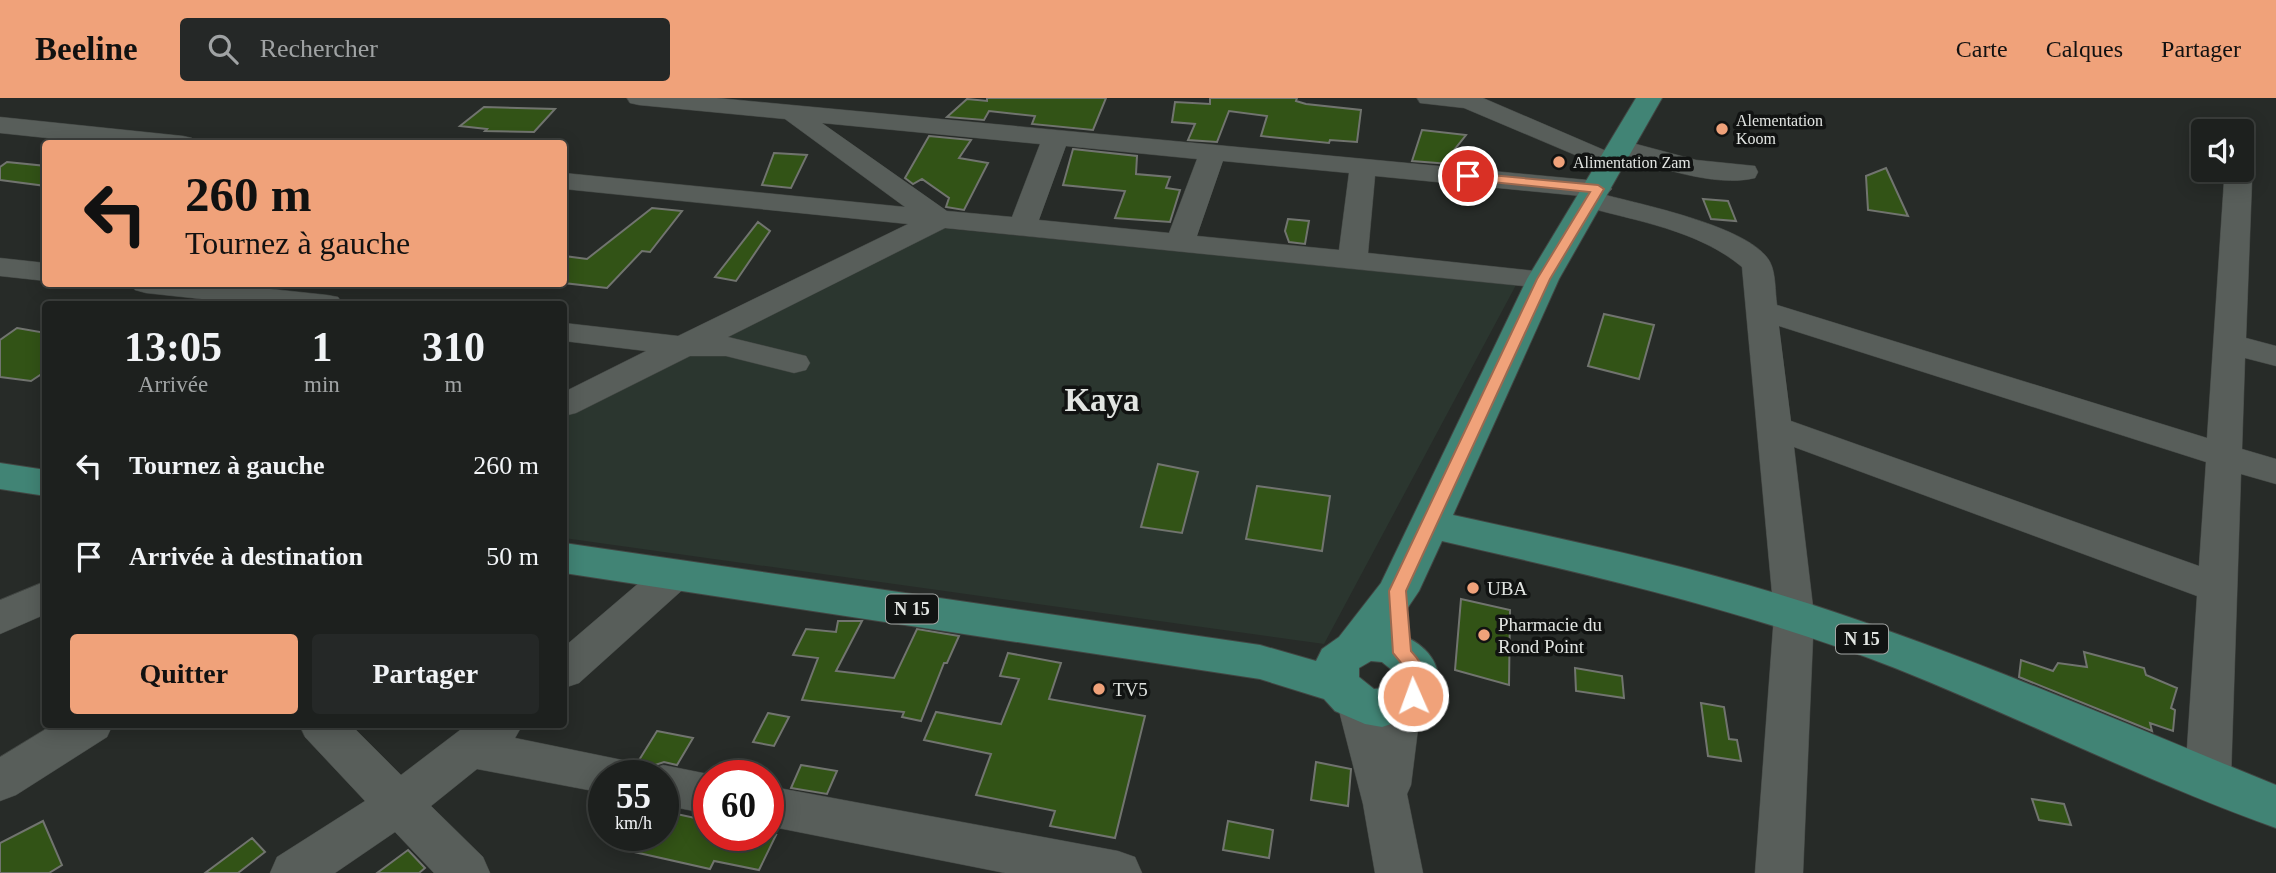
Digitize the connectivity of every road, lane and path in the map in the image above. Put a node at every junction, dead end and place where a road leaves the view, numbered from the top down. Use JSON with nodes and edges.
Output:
{"nodes":[{"id":1,"x":639,"y":98,"type":"edge"},
{"id":2,"x":1429,"y":98,"type":"edge"},
{"id":3,"x":1649,"y":98,"type":"edge"},
{"id":4,"x":1465,"y":100,"type":"edge"},
{"id":5,"x":781,"y":105,"type":"edge"},
{"id":6,"x":3,"y":111,"type":"edge"},
{"id":7,"x":1056,"y":137,"type":"junction"},
{"id":8,"x":161,"y":140,"type":"edge"},
{"id":9,"x":1213,"y":152,"type":"junction"},
{"id":10,"x":1363,"y":166,"type":"junction"},
{"id":11,"x":1745,"y":172,"type":"dead end"},
{"id":12,"x":1606,"y":175,"type":"junction"},
{"id":13,"x":567,"y":181,"type":"edge"},
{"id":14,"x":2238,"y":182,"type":"edge"},
{"id":15,"x":940,"y":219,"type":"junction"},
{"id":16,"x":1022,"y":227,"type":"junction"},
{"id":17,"x":1180,"y":243,"type":"junction"},
{"id":18,"x":1352,"y":260,"type":"junction"},
{"id":19,"x":0,"y":267,"type":"edge"},
{"id":20,"x":42,"y":272,"type":"edge"},
{"id":21,"x":1543,"y":279,"type":"junction"},
{"id":22,"x":173,"y":287,"type":"edge"},
{"id":23,"x":300,"y":301,"type":"edge"},
{"id":24,"x":1761,"y":310,"type":"junction"},
{"id":25,"x":567,"y":332,"type":"edge"},
{"id":26,"x":2230,"y":343,"type":"junction"},
{"id":27,"x":684,"y":346,"type":"junction"},
{"id":28,"x":2276,"y":356,"type":"edge"},
{"id":29,"x":794,"y":363,"type":"dead end"},
{"id":30,"x":567,"y":404,"type":"edge"},
{"id":31,"x":1774,"y":427,"type":"junction"},
{"id":32,"x":2223,"y":455,"type":"junction"},
{"id":33,"x":2276,"y":472,"type":"edge"},
{"id":34,"x":0,"y":476,"type":"edge"},
{"id":35,"x":42,"y":482,"type":"edge"},
{"id":36,"x":1430,"y":524,"type":"junction"},
{"id":37,"x":567,"y":558,"type":"edge"},
{"id":38,"x":675,"y":574,"type":"junction"},
{"id":39,"x":2217,"y":588,"type":"junction"},
{"id":40,"x":1398,"y":591,"type":"junction"},
{"id":41,"x":42,"y":598,"type":"edge"},
{"id":42,"x":1794,"y":615,"type":"junction"},
{"id":43,"x":0,"y":618,"type":"edge"},
{"id":44,"x":567,"y":668,"type":"edge"},
{"id":45,"x":1359,"y":679,"type":"junction"},
{"id":46,"x":85,"y":728,"type":"edge"},
{"id":47,"x":325,"y":728,"type":"edge"},
{"id":48,"x":487,"y":737,"type":"edge"},
{"id":49,"x":588,"y":768,"type":"edge"},
{"id":50,"x":2208,"y":778,"type":"junction"},
{"id":51,"x":0,"y":781,"type":"edge"},
{"id":52,"x":399,"y":804,"type":"junction"},
{"id":53,"x":2276,"y":807,"type":"edge"},
{"id":54,"x":784,"y":809,"type":"edge"},
{"id":55,"x":1097,"y":871,"type":"edge"},
{"id":56,"x":294,"y":873,"type":"edge"},
{"id":57,"x":466,"y":873,"type":"edge"},
{"id":58,"x":1399,"y":873,"type":"edge"},
{"id":59,"x":1779,"y":873,"type":"edge"}],
"edges":[{"from":1,"to":5,"type":"street"},
{"from":2,"to":4,"type":"street"},
{"from":3,"to":12,"type":"main road"},
{"from":4,"to":12,"type":"street"},
{"from":5,"to":7,"type":"street"},
{"from":5,"to":15,"type":"street"},
{"from":6,"to":8,"type":"street"},
{"from":7,"to":9,"type":"street"},
{"from":7,"to":16,"type":"street"},
{"from":9,"to":10,"type":"street"},
{"from":9,"to":17,"type":"street"},
{"from":10,"to":12,"type":"street"},
{"from":10,"to":18,"type":"street"},
{"from":11,"to":12,"type":"street"},
{"from":12,"to":21,"type":"main road"},
{"from":12,"to":24,"type":"street"},
{"from":13,"to":15,"type":"street"},
{"from":14,"to":26,"type":"street"},
{"from":15,"to":16,"type":"street"},
{"from":15,"to":27,"type":"street"},
{"from":16,"to":17,"type":"street"},
{"from":17,"to":18,"type":"street"},
{"from":18,"to":21,"type":"street"},
{"from":19,"to":20,"type":"street"},
{"from":21,"to":36,"type":"main road"},
{"from":22,"to":23,"type":"street"},
{"from":24,"to":31,"type":"street"},
{"from":24,"to":32,"type":"street"},
{"from":25,"to":27,"type":"street"},
{"from":26,"to":28,"type":"street"},
{"from":26,"to":32,"type":"street"},
{"from":27,"to":29,"type":"street"},
{"from":27,"to":30,"type":"street"},
{"from":31,"to":39,"type":"street"},
{"from":31,"to":42,"type":"street"},
{"from":32,"to":33,"type":"street"},
{"from":32,"to":39,"type":"street"},
{"from":34,"to":35,"type":"main road"},
{"from":36,"to":40,"type":"main road","number":"N 15"},
{"from":36,"to":42,"type":"main road","number":"N 15"},
{"from":37,"to":38,"type":"main road","number":"N 15"},
{"from":38,"to":44,"type":"street"},
{"from":38,"to":45,"type":"main road","number":"N 15"},
{"from":39,"to":50,"type":"street"},
{"from":40,"to":45,"type":"main road","number":"N 15"},
{"from":40,"to":45,"type":"main road","number":"N 15"},
{"from":41,"to":43,"type":"street"},
{"from":42,"to":50,"type":"main road","number":"N 15"},
{"from":42,"to":59,"type":"street"},
{"from":45,"to":58,"type":"street"},
{"from":46,"to":51,"type":"street"},
{"from":47,"to":52,"type":"street"},
{"from":48,"to":49,"type":"street"},
{"from":48,"to":52,"type":"street"},
{"from":50,"to":53,"type":"main road","number":"N 15"},
{"from":52,"to":56,"type":"street"},
{"from":52,"to":57,"type":"street"},
{"from":54,"to":55,"type":"street"}]}
